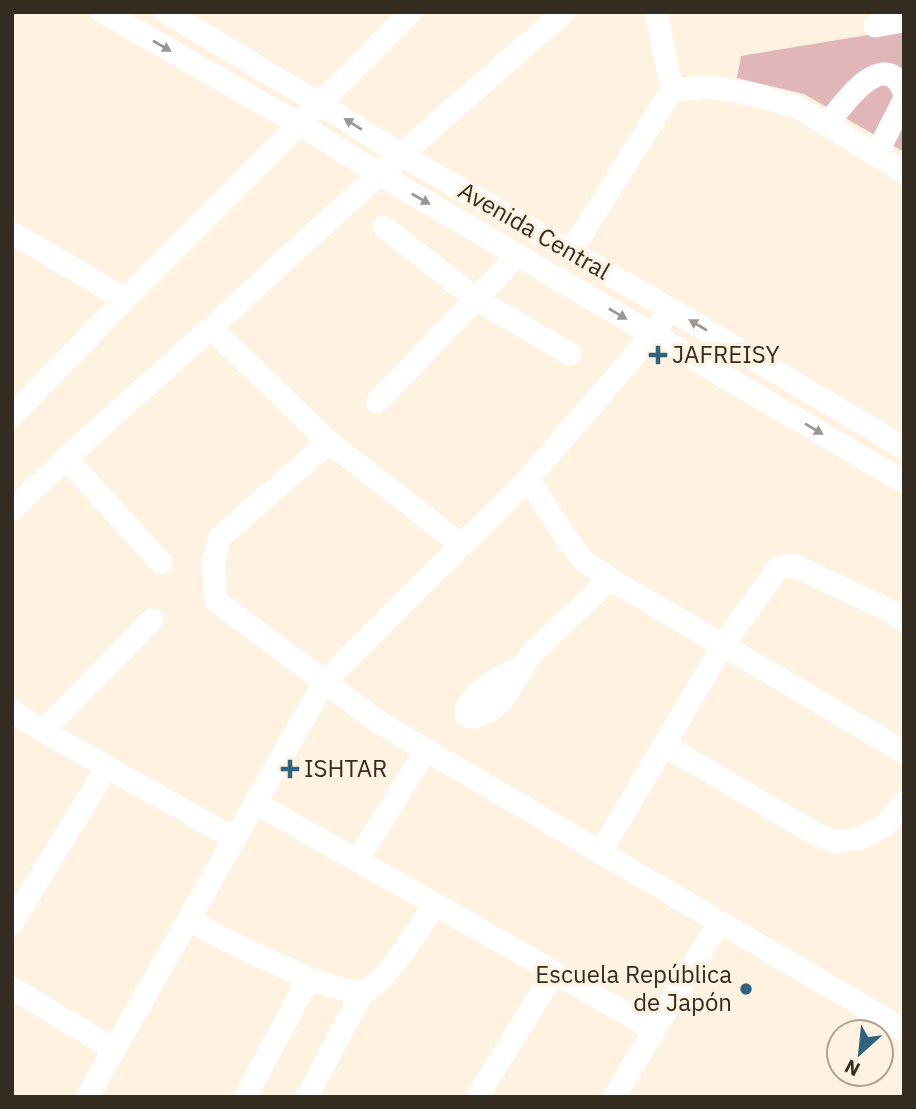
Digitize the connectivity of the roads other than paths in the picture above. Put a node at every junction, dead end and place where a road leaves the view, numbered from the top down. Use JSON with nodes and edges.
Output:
{"nodes":[{"id":1,"x":103,"y":12,"type":"edge"},
{"id":2,"x":166,"y":12,"type":"edge"},
{"id":3,"x":564,"y":12,"type":"edge"},
{"id":4,"x":656,"y":12,"type":"edge"},
{"id":5,"x":399,"y":15,"type":"edge"},
{"id":6,"x":904,"y":22,"type":"edge"},
{"id":7,"x":876,"y":26,"type":"dead end"},
{"id":8,"x":900,"y":79,"type":"edge"},
{"id":9,"x":672,"y":90,"type":"junction"},
{"id":10,"x":904,"y":100,"type":"edge"},
{"id":11,"x":320,"y":104,"type":"junction"},
{"id":12,"x":299,"y":124,"type":"junction"},
{"id":13,"x":827,"y":125,"type":"junction"},
{"id":14,"x":401,"y":155,"type":"junction"},
{"id":15,"x":876,"y":155,"type":"junction"},
{"id":16,"x":904,"y":172,"type":"edge"},
{"id":17,"x":379,"y":174,"type":"junction"},
{"id":18,"x":384,"y":226,"type":"dead end"},
{"id":19,"x":12,"y":233,"type":"edge"},
{"id":20,"x":570,"y":253,"type":"junction"},
{"id":21,"x":518,"y":255,"type":"junction"},
{"id":22,"x":125,"y":299,"type":"junction"},
{"id":23,"x":476,"y":299,"type":"junction"},
{"id":24,"x":670,"y":309,"type":"junction"},
{"id":25,"x":211,"y":328,"type":"junction"},
{"id":26,"x":653,"y":334,"type":"junction"},
{"id":27,"x":570,"y":354,"type":"dead end"},
{"id":28,"x":377,"y":402,"type":"dead end"},
{"id":29,"x":12,"y":416,"type":"edge"},
{"id":30,"x":329,"y":442,"type":"junction"},
{"id":31,"x":904,"y":448,"type":"edge"},
{"id":32,"x":66,"y":457,"type":"junction"},
{"id":33,"x":528,"y":479,"type":"junction"},
{"id":34,"x":904,"y":482,"type":"edge"},
{"id":35,"x":12,"y":510,"type":"edge"},
{"id":36,"x":461,"y":545,"type":"junction"},
{"id":37,"x":161,"y":563,"type":"dead end"},
{"id":38,"x":610,"y":579,"type":"junction"},
{"id":39,"x":152,"y":620,"type":"dead end"},
{"id":40,"x":904,"y":620,"type":"edge"},
{"id":41,"x":723,"y":645,"type":"junction"},
{"id":42,"x":521,"y":668,"type":"dead end"},
{"id":43,"x":326,"y":681,"type":"junction"},
{"id":44,"x":12,"y":711,"type":"edge"},
{"id":45,"x":43,"y":731,"type":"junction"},
{"id":46,"x":664,"y":745,"type":"junction"},
{"id":47,"x":426,"y":750,"type":"junction"},
{"id":48,"x":904,"y":752,"type":"edge"},
{"id":49,"x":107,"y":767,"type":"junction"},
{"id":50,"x":255,"y":803,"type":"junction"},
{"id":51,"x":904,"y":803,"type":"edge"},
{"id":52,"x":235,"y":839,"type":"junction"},
{"id":53,"x":600,"y":853,"type":"junction"},
{"id":54,"x":358,"y":859,"type":"junction"},
{"id":55,"x":435,"y":904,"type":"junction"},
{"id":56,"x":188,"y":921,"type":"junction"},
{"id":57,"x":719,"y":922,"type":"junction"},
{"id":58,"x":12,"y":923,"type":"edge"},
{"id":59,"x":554,"y":972,"type":"junction"},
{"id":60,"x":309,"y":978,"type":"junction"},
{"id":61,"x":12,"y":988,"type":"edge"},
{"id":62,"x":363,"y":991,"type":"junction"},
{"id":63,"x":655,"y":1030,"type":"junction"},
{"id":64,"x":904,"y":1030,"type":"edge"},
{"id":65,"x":113,"y":1049,"type":"junction"},
{"id":66,"x":87,"y":1097,"type":"edge"},
{"id":67,"x":245,"y":1097,"type":"edge"},
{"id":68,"x":307,"y":1097,"type":"edge"},
{"id":69,"x":477,"y":1097,"type":"edge"},
{"id":70,"x":614,"y":1097,"type":"edge"}],
"edges":[{"from":1,"to":12,"type":"street","one_way":true},
{"from":2,"to":11,"type":"street","name":"Avenida Central"},
{"from":3,"to":14,"type":"street"},
{"from":4,"to":9,"type":"street"},
{"from":5,"to":11,"type":"street"},
{"from":6,"to":7,"type":"street"},
{"from":8,"to":13,"type":"street"},
{"from":9,"to":13,"type":"street"},
{"from":9,"to":20,"type":"street"},
{"from":10,"to":15,"type":"street"},
{"from":11,"to":12,"type":"street"},
{"from":14,"to":11,"type":"street","name":"Avenida Central","one_way":true},
{"from":12,"to":17,"type":"street"},
{"from":12,"to":22,"type":"street"},
{"from":13,"to":15,"type":"street"},
{"from":14,"to":17,"type":"street"},
{"from":14,"to":20,"type":"street","name":"Avenida Central"},
{"from":15,"to":16,"type":"street"},
{"from":17,"to":21,"type":"street","one_way":true},
{"from":17,"to":25,"type":"street"},
{"from":18,"to":23,"type":"street"},
{"from":19,"to":22,"type":"street"},
{"from":20,"to":24,"type":"street","name":"Avenida Central"},
{"from":21,"to":23,"type":"street"},
{"from":21,"to":26,"type":"street","one_way":true},
{"from":22,"to":29,"type":"street"},
{"from":23,"to":27,"type":"street"},
{"from":23,"to":28,"type":"street"},
{"from":24,"to":26,"type":"street"},
{"from":31,"to":24,"type":"street","name":"Avenida Central","one_way":true},
{"from":25,"to":30,"type":"street"},
{"from":25,"to":32,"type":"street"},
{"from":26,"to":33,"type":"street"},
{"from":26,"to":34,"type":"street","one_way":true},
{"from":30,"to":36,"type":"street"},
{"from":30,"to":43,"type":"street"},
{"from":32,"to":35,"type":"street"},
{"from":32,"to":37,"type":"street"},
{"from":33,"to":36,"type":"street"},
{"from":33,"to":38,"type":"street"},
{"from":36,"to":43,"type":"street"},
{"from":38,"to":41,"type":"street"},
{"from":38,"to":42,"type":"street"},
{"from":39,"to":45,"type":"street"},
{"from":40,"to":41,"type":"street"},
{"from":41,"to":46,"type":"street"},
{"from":41,"to":48,"type":"street"},
{"from":43,"to":47,"type":"street"},
{"from":43,"to":50,"type":"street"},
{"from":44,"to":45,"type":"street"},
{"from":45,"to":49,"type":"street"},
{"from":46,"to":51,"type":"street"},
{"from":46,"to":53,"type":"street"},
{"from":47,"to":53,"type":"street"},
{"from":47,"to":54,"type":"street"},
{"from":49,"to":52,"type":"street"},
{"from":49,"to":58,"type":"street"},
{"from":50,"to":52,"type":"street"},
{"from":50,"to":54,"type":"street"},
{"from":52,"to":56,"type":"street"},
{"from":53,"to":57,"type":"street"},
{"from":54,"to":55,"type":"street"},
{"from":55,"to":59,"type":"street"},
{"from":55,"to":62,"type":"street"},
{"from":56,"to":60,"type":"street"},
{"from":56,"to":65,"type":"street"},
{"from":57,"to":63,"type":"street"},
{"from":57,"to":64,"type":"street"},
{"from":59,"to":63,"type":"street"},
{"from":59,"to":69,"type":"street"},
{"from":60,"to":62,"type":"street"},
{"from":60,"to":67,"type":"street"},
{"from":61,"to":65,"type":"street"},
{"from":62,"to":68,"type":"street"},
{"from":63,"to":70,"type":"street"},
{"from":65,"to":66,"type":"street"}]}
